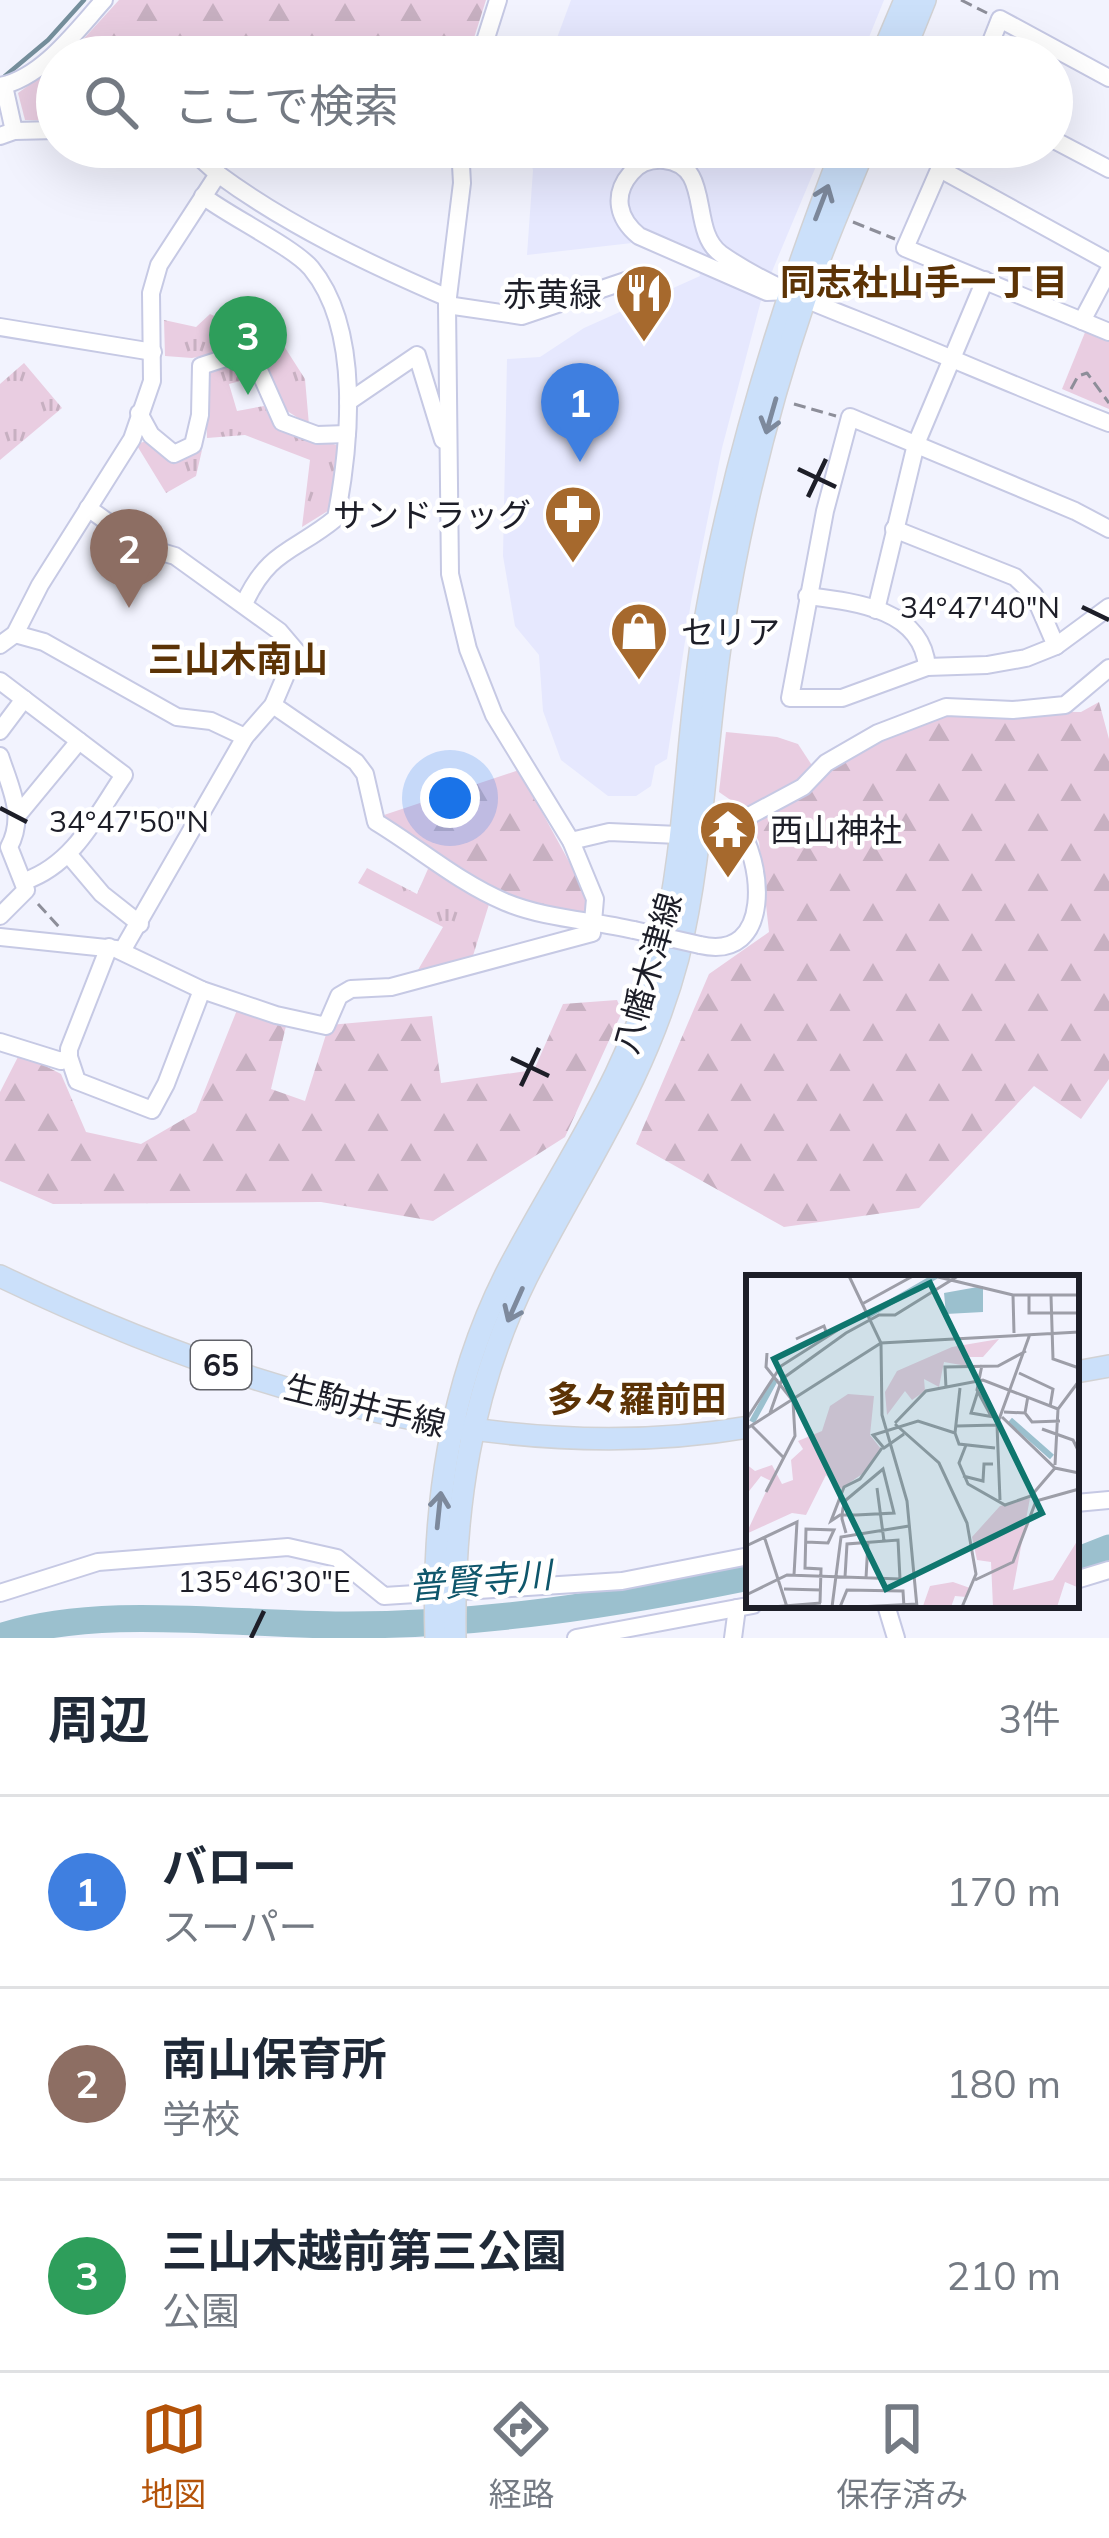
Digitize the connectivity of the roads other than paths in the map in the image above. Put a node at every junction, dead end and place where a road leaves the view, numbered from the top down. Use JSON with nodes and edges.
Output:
{"nodes":[{"id":1,"x":104,"y":0,"type":"edge"},
{"id":2,"x":498,"y":0,"type":"edge"},
{"id":3,"x":905,"y":0,"type":"edge"},
{"id":4,"x":925,"y":0,"type":"edge"},
{"id":5,"x":71,"y":36,"type":"edge"},
{"id":6,"x":487,"y":36,"type":"edge"},
{"id":7,"x":890,"y":36,"type":"edge"},
{"id":8,"x":910,"y":36,"type":"edge"},
{"id":9,"x":993,"y":36,"type":"edge"},
{"id":10,"x":1031,"y":36,"type":"edge"},
{"id":11,"x":1073,"y":59,"type":"edge"},
{"id":12,"x":36,"y":67,"type":"edge"},
{"id":13,"x":1109,"y":78,"type":"edge"},
{"id":14,"x":2,"y":86,"type":"edge"},
{"id":15,"x":7,"y":133,"type":"edge"},
{"id":16,"x":1073,"y":150,"type":"edge"},
{"id":17,"x":211,"y":168,"type":"edge"},
{"id":18,"x":461,"y":168,"type":"edge"},
{"id":19,"x":636,"y":168,"type":"edge"},
{"id":20,"x":683,"y":168,"type":"edge"},
{"id":21,"x":836,"y":168,"type":"edge"},
{"id":22,"x":855,"y":168,"type":"edge"},
{"id":23,"x":1109,"y":169,"type":"edge"},
{"id":24,"x":940,"y":170,"type":"joint"},
{"id":25,"x":218,"y":174,"type":"junction"},
{"id":26,"x":203,"y":196,"type":"junction"},
{"id":27,"x":1109,"y":266,"type":"edge"},
{"id":28,"x":646,"y":274,"type":"dead end"},
{"id":29,"x":985,"y":280,"type":"junction"},
{"id":30,"x":796,"y":295,"type":"junction"},
{"id":31,"x":447,"y":301,"type":"junction"},
{"id":32,"x":1082,"y":320,"type":"junction"},
{"id":33,"x":0,"y":328,"type":"edge"},
{"id":34,"x":1109,"y":332,"type":"edge"},
{"id":35,"x":153,"y":352,"type":"junction"},
{"id":36,"x":952,"y":359,"type":"junction"},
{"id":37,"x":348,"y":402,"type":"junction"},
{"id":38,"x":139,"y":413,"type":"junction"},
{"id":39,"x":1109,"y":423,"type":"edge"},
{"id":40,"x":347,"y":434,"type":"junction"},
{"id":41,"x":916,"y":444,"type":"junction"},
{"id":42,"x":449,"y":458,"type":"junction"},
{"id":43,"x":88,"y":508,"type":"junction"},
{"id":44,"x":894,"y":529,"type":"junction"},
{"id":45,"x":1109,"y":529,"type":"edge"},
{"id":46,"x":808,"y":596,"type":"junction"},
{"id":47,"x":244,"y":604,"type":"junction"},
{"id":48,"x":1109,"y":607,"type":"edge"},
{"id":49,"x":877,"y":610,"type":"junction"},
{"id":50,"x":8,"y":639,"type":"edge"},
{"id":51,"x":1056,"y":646,"type":"junction"},
{"id":52,"x":927,"y":668,"type":"junction"},
{"id":53,"x":1109,"y":668,"type":"edge"},
{"id":54,"x":0,"y":681,"type":"edge"},
{"id":55,"x":24,"y":699,"type":"junction"},
{"id":56,"x":273,"y":705,"type":"junction"},
{"id":57,"x":0,"y":731,"type":"edge"},
{"id":58,"x":245,"y":737,"type":"junction"},
{"id":59,"x":79,"y":741,"type":"junction"},
{"id":60,"x":0,"y":756,"type":"edge"},
{"id":61,"x":18,"y":814,"type":"junction"},
{"id":62,"x":700,"y":817,"type":"junction"},
{"id":63,"x":736,"y":824,"type":"junction"},
{"id":64,"x":680,"y":835,"type":"junction"},
{"id":65,"x":571,"y":841,"type":"junction"},
{"id":66,"x":69,"y":856,"type":"junction"},
{"id":67,"x":25,"y":885,"type":"junction"},
{"id":68,"x":0,"y":916,"type":"edge"},
{"id":69,"x":594,"y":921,"type":"junction"},
{"id":70,"x":140,"y":924,"type":"junction"},
{"id":71,"x":0,"y":937,"type":"edge"},
{"id":72,"x":115,"y":949,"type":"junction"},
{"id":73,"x":202,"y":990,"type":"junction"},
{"id":74,"x":0,"y":1042,"type":"edge"},
{"id":75,"x":69,"y":1057,"type":"junction"},
{"id":76,"x":0,"y":1276,"type":"edge"},
{"id":77,"x":1109,"y":1366,"type":"edge"},
{"id":78,"x":1079,"y":1371,"type":"edge"},
{"id":79,"x":746,"y":1428,"type":"edge"},
{"id":80,"x":462,"y":1430,"type":"junction"},
{"id":81,"x":1109,"y":1500,"type":"edge"},
{"id":82,"x":1079,"y":1503,"type":"edge"},
{"id":83,"x":746,"y":1557,"type":"edge"},
{"id":84,"x":1109,"y":1570,"type":"edge"},
{"id":85,"x":1079,"y":1579,"type":"edge"},
{"id":86,"x":445,"y":1592,"type":"junction"},
{"id":87,"x":0,"y":1593,"type":"edge"},
{"id":88,"x":745,"y":1606,"type":"edge"},
{"id":89,"x":887,"y":1608,"type":"edge"},
{"id":90,"x":436,"y":1638,"type":"edge"},
{"id":91,"x":455,"y":1638,"type":"edge"},
{"id":92,"x":576,"y":1638,"type":"edge"},
{"id":93,"x":733,"y":1638,"type":"edge"},
{"id":94,"x":896,"y":1638,"type":"edge"}],
"edges":[{"from":1,"to":5,"type":"street"},
{"from":2,"to":6,"type":"street"},
{"from":3,"to":7,"type":"main road"},
{"from":4,"to":8,"type":"main road"},
{"from":9,"to":10,"type":"street"},
{"from":11,"to":13,"type":"street"},
{"from":12,"to":14,"type":"street"},
{"from":14,"to":15,"type":"street"},
{"from":16,"to":23,"type":"street"},
{"from":17,"to":25,"type":"street"},
{"from":18,"to":31,"type":"street"},
{"from":19,"to":30,"type":"street"},
{"from":20,"to":30,"type":"street"},
{"from":30,"to":21,"type":"main road","name":"八幡木津線","one_way":true},
{"from":22,"to":30,"type":"main road","name":"八幡木津線"},
{"from":24,"to":27,"type":"street"},
{"from":24,"to":29,"type":"street"},
{"from":25,"to":26,"type":"street"},
{"from":25,"to":31,"type":"street"},
{"from":26,"to":35,"type":"street"},
{"from":26,"to":37,"type":"street"},
{"from":27,"to":32,"type":"street"},
{"from":28,"to":31,"type":"street"},
{"from":29,"to":32,"type":"street"},
{"from":29,"to":36,"type":"street"},
{"from":30,"to":36,"type":"street"},
{"from":30,"to":62,"type":"main road","name":"八幡木津線","one_way":true},
{"from":30,"to":64,"type":"main road","name":"八幡木津線"},
{"from":31,"to":42,"type":"street"},
{"from":32,"to":34,"type":"street"},
{"from":33,"to":35,"type":"street"},
{"from":35,"to":38,"type":"street"},
{"from":36,"to":39,"type":"street"},
{"from":36,"to":41,"type":"street"},
{"from":37,"to":40,"type":"street"},
{"from":37,"to":42,"type":"street"},
{"from":38,"to":40,"type":"street"},
{"from":38,"to":43,"type":"street"},
{"from":40,"to":47,"type":"street"},
{"from":41,"to":44,"type":"street"},
{"from":41,"to":45,"type":"street"},
{"from":41,"to":46,"type":"street"},
{"from":42,"to":65,"type":"street"},
{"from":43,"to":47,"type":"street"},
{"from":43,"to":50,"type":"street"},
{"from":44,"to":49,"type":"street"},
{"from":44,"to":51,"type":"street"},
{"from":46,"to":49,"type":"street"},
{"from":46,"to":52,"type":"street"},
{"from":47,"to":56,"type":"street"},
{"from":48,"to":51,"type":"street"},
{"from":49,"to":52,"type":"street"},
{"from":50,"to":58,"type":"street"},
{"from":51,"to":52,"type":"street"},
{"from":53,"to":63,"type":"street"},
{"from":54,"to":55,"type":"street"},
{"from":55,"to":57,"type":"street"},
{"from":55,"to":59,"type":"street"},
{"from":56,"to":58,"type":"street"},
{"from":56,"to":69,"type":"street"},
{"from":58,"to":70,"type":"street"},
{"from":59,"to":61,"type":"street"},
{"from":59,"to":66,"type":"street"},
{"from":60,"to":61,"type":"street"},
{"from":61,"to":67,"type":"street"},
{"from":62,"to":63,"type":"street"},
{"from":62,"to":64,"type":"street"},
{"from":62,"to":80,"type":"main road","name":"八幡木津線","one_way":true},
{"from":63,"to":69,"type":"street","bridge":true},
{"from":64,"to":65,"type":"street"},
{"from":64,"to":80,"type":"main road","name":"八幡木津線"},
{"from":65,"to":69,"type":"street"},
{"from":66,"to":67,"type":"street"},
{"from":66,"to":70,"type":"street"},
{"from":67,"to":68,"type":"street"},
{"from":69,"to":73,"type":"street"},
{"from":70,"to":72,"type":"street"},
{"from":71,"to":72,"type":"street"},
{"from":72,"to":73,"type":"street"},
{"from":72,"to":75,"type":"street"},
{"from":73,"to":75,"type":"street"},
{"from":74,"to":75,"type":"street"},
{"from":76,"to":80,"type":"main road","name":"生駒井手線","number":"65"},
{"from":77,"to":78,"type":"main road"},
{"from":79,"to":80,"type":"main road","name":"生駒井手線","number":"65"},
{"from":80,"to":86,"type":"main road","name":"八幡木津線"},
{"from":81,"to":82,"type":"street"},
{"from":83,"to":86,"type":"street"},
{"from":84,"to":85,"type":"street"},
{"from":86,"to":87,"type":"street"},
{"from":86,"to":90,"type":"main road","name":"八幡木津線"},
{"from":86,"to":91,"type":"main road","name":"八幡木津線"},
{"from":88,"to":92,"type":"street"},
{"from":88,"to":93,"type":"street"},
{"from":89,"to":94,"type":"street"}]}
